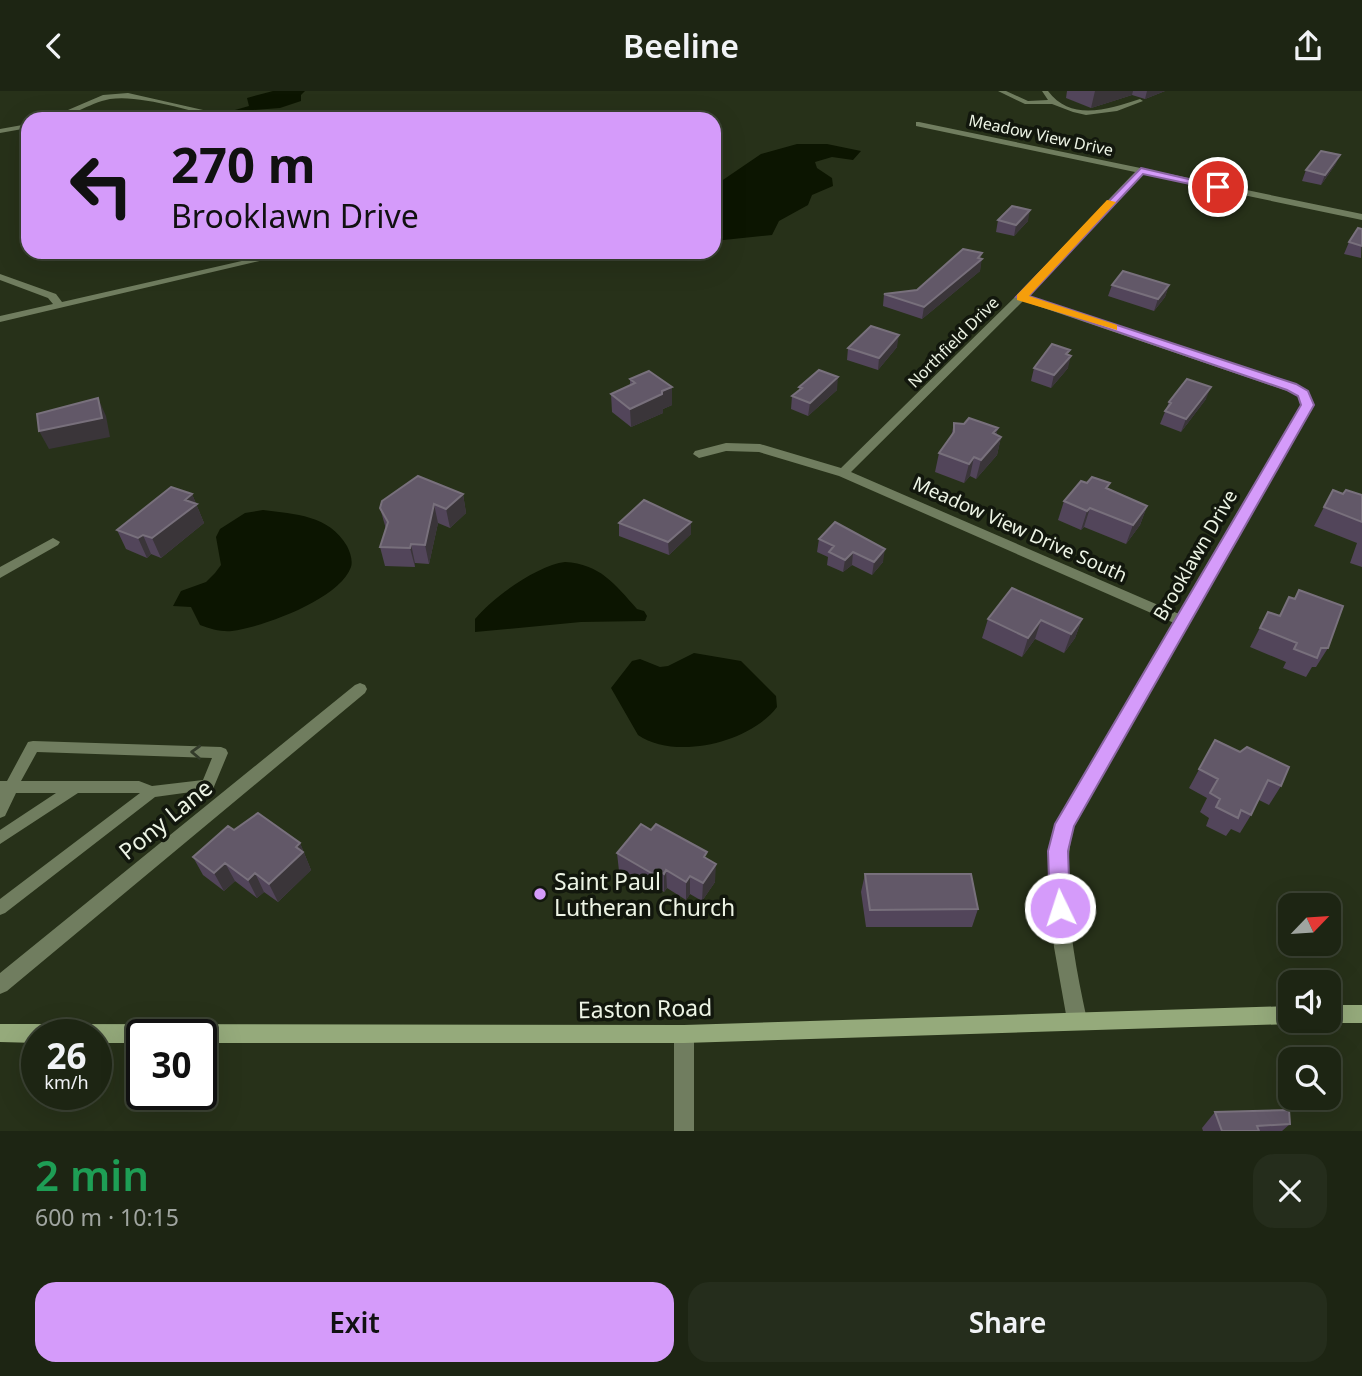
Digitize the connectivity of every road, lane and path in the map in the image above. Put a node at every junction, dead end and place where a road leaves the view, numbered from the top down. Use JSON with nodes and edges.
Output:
{"nodes":[{"id":1,"x":1001,"y":91,"type":"edge"},
{"id":2,"x":1045,"y":91,"type":"edge"},
{"id":3,"x":1140,"y":101,"type":"dead end"},
{"id":4,"x":1053,"y":103,"type":"junction"},
{"id":5,"x":68,"y":112,"type":"edge"},
{"id":6,"x":203,"y":112,"type":"edge"},
{"id":7,"x":919,"y":124,"type":"dead end"},
{"id":8,"x":21,"y":127,"type":"edge"},
{"id":9,"x":0,"y":131,"type":"edge"},
{"id":10,"x":1141,"y":171,"type":"junction"},
{"id":11,"x":1362,"y":217,"type":"edge"},
{"id":12,"x":262,"y":259,"type":"edge"},
{"id":13,"x":0,"y":277,"type":"edge"},
{"id":14,"x":1021,"y":297,"type":"junction"},
{"id":15,"x":60,"y":305,"type":"junction"},
{"id":16,"x":0,"y":319,"type":"edge"},
{"id":17,"x":699,"y":454,"type":"dead end"},
{"id":18,"x":843,"y":473,"type":"junction"},
{"id":19,"x":53,"y":542,"type":"dead end"},
{"id":20,"x":0,"y":573,"type":"edge"},
{"id":21,"x":1181,"y":620,"type":"junction"},
{"id":22,"x":360,"y":689,"type":"dead end"},
{"id":23,"x":77,"y":786,"type":"junction"},
{"id":24,"x":5,"y":787,"type":"edge"},
{"id":25,"x":152,"y":792,"type":"junction"},
{"id":26,"x":0,"y":812,"type":"edge"},
{"id":27,"x":0,"y":838,"type":"edge"},
{"id":28,"x":0,"y":908,"type":"edge"},
{"id":29,"x":0,"y":985,"type":"edge"},
{"id":30,"x":1362,"y":1013,"type":"edge"},
{"id":31,"x":1341,"y":1014,"type":"edge"},
{"id":32,"x":1278,"y":1015,"type":"edge"},
{"id":33,"x":1077,"y":1020,"type":"junction"},
{"id":34,"x":0,"y":1033,"type":"edge"},
{"id":35,"x":684,"y":1034,"type":"junction"},
{"id":36,"x":684,"y":1131,"type":"edge"}],
"edges":[{"from":1,"to":4,"type":"lane"},
{"from":2,"to":4,"type":"lane"},
{"from":3,"to":4,"type":"lane"},
{"from":5,"to":6,"type":"street"},
{"from":7,"to":10,"type":"street","name":"Meadow View Drive"},
{"from":8,"to":9,"type":"street"},
{"from":10,"to":11,"type":"street","name":"Meadow View Drive"},
{"from":10,"to":14,"type":"street","name":"Northfield Drive"},
{"from":12,"to":15,"type":"street"},
{"from":13,"to":15,"type":"street"},
{"from":14,"to":18,"type":"street","name":"Northfield Drive"},
{"from":14,"to":21,"type":"street","name":"Brooklawn Drive"},
{"from":15,"to":16,"type":"street"},
{"from":17,"to":18,"type":"street","name":"Meadow View Drive South"},
{"from":18,"to":21,"type":"street","name":"Meadow View Drive South"},
{"from":19,"to":20,"type":"street"},
{"from":21,"to":33,"type":"street","name":"Brooklawn Drive"},
{"from":22,"to":29,"type":"street","name":"Pony Lane"},
{"from":23,"to":24,"type":"lane"},
{"from":23,"to":25,"type":"lane"},
{"from":23,"to":27,"type":"lane"},
{"from":25,"to":24,"type":"lane","one_way":true},
{"from":24,"to":26,"type":"lane"},
{"from":25,"to":28,"type":"lane"},
{"from":30,"to":31,"type":"main road"},
{"from":32,"to":33,"type":"main road","name":"Easton Road"},
{"from":33,"to":35,"type":"main road","name":"Easton Road"},
{"from":34,"to":35,"type":"main road","name":"Easton Road"},
{"from":35,"to":36,"type":"street"}]}
